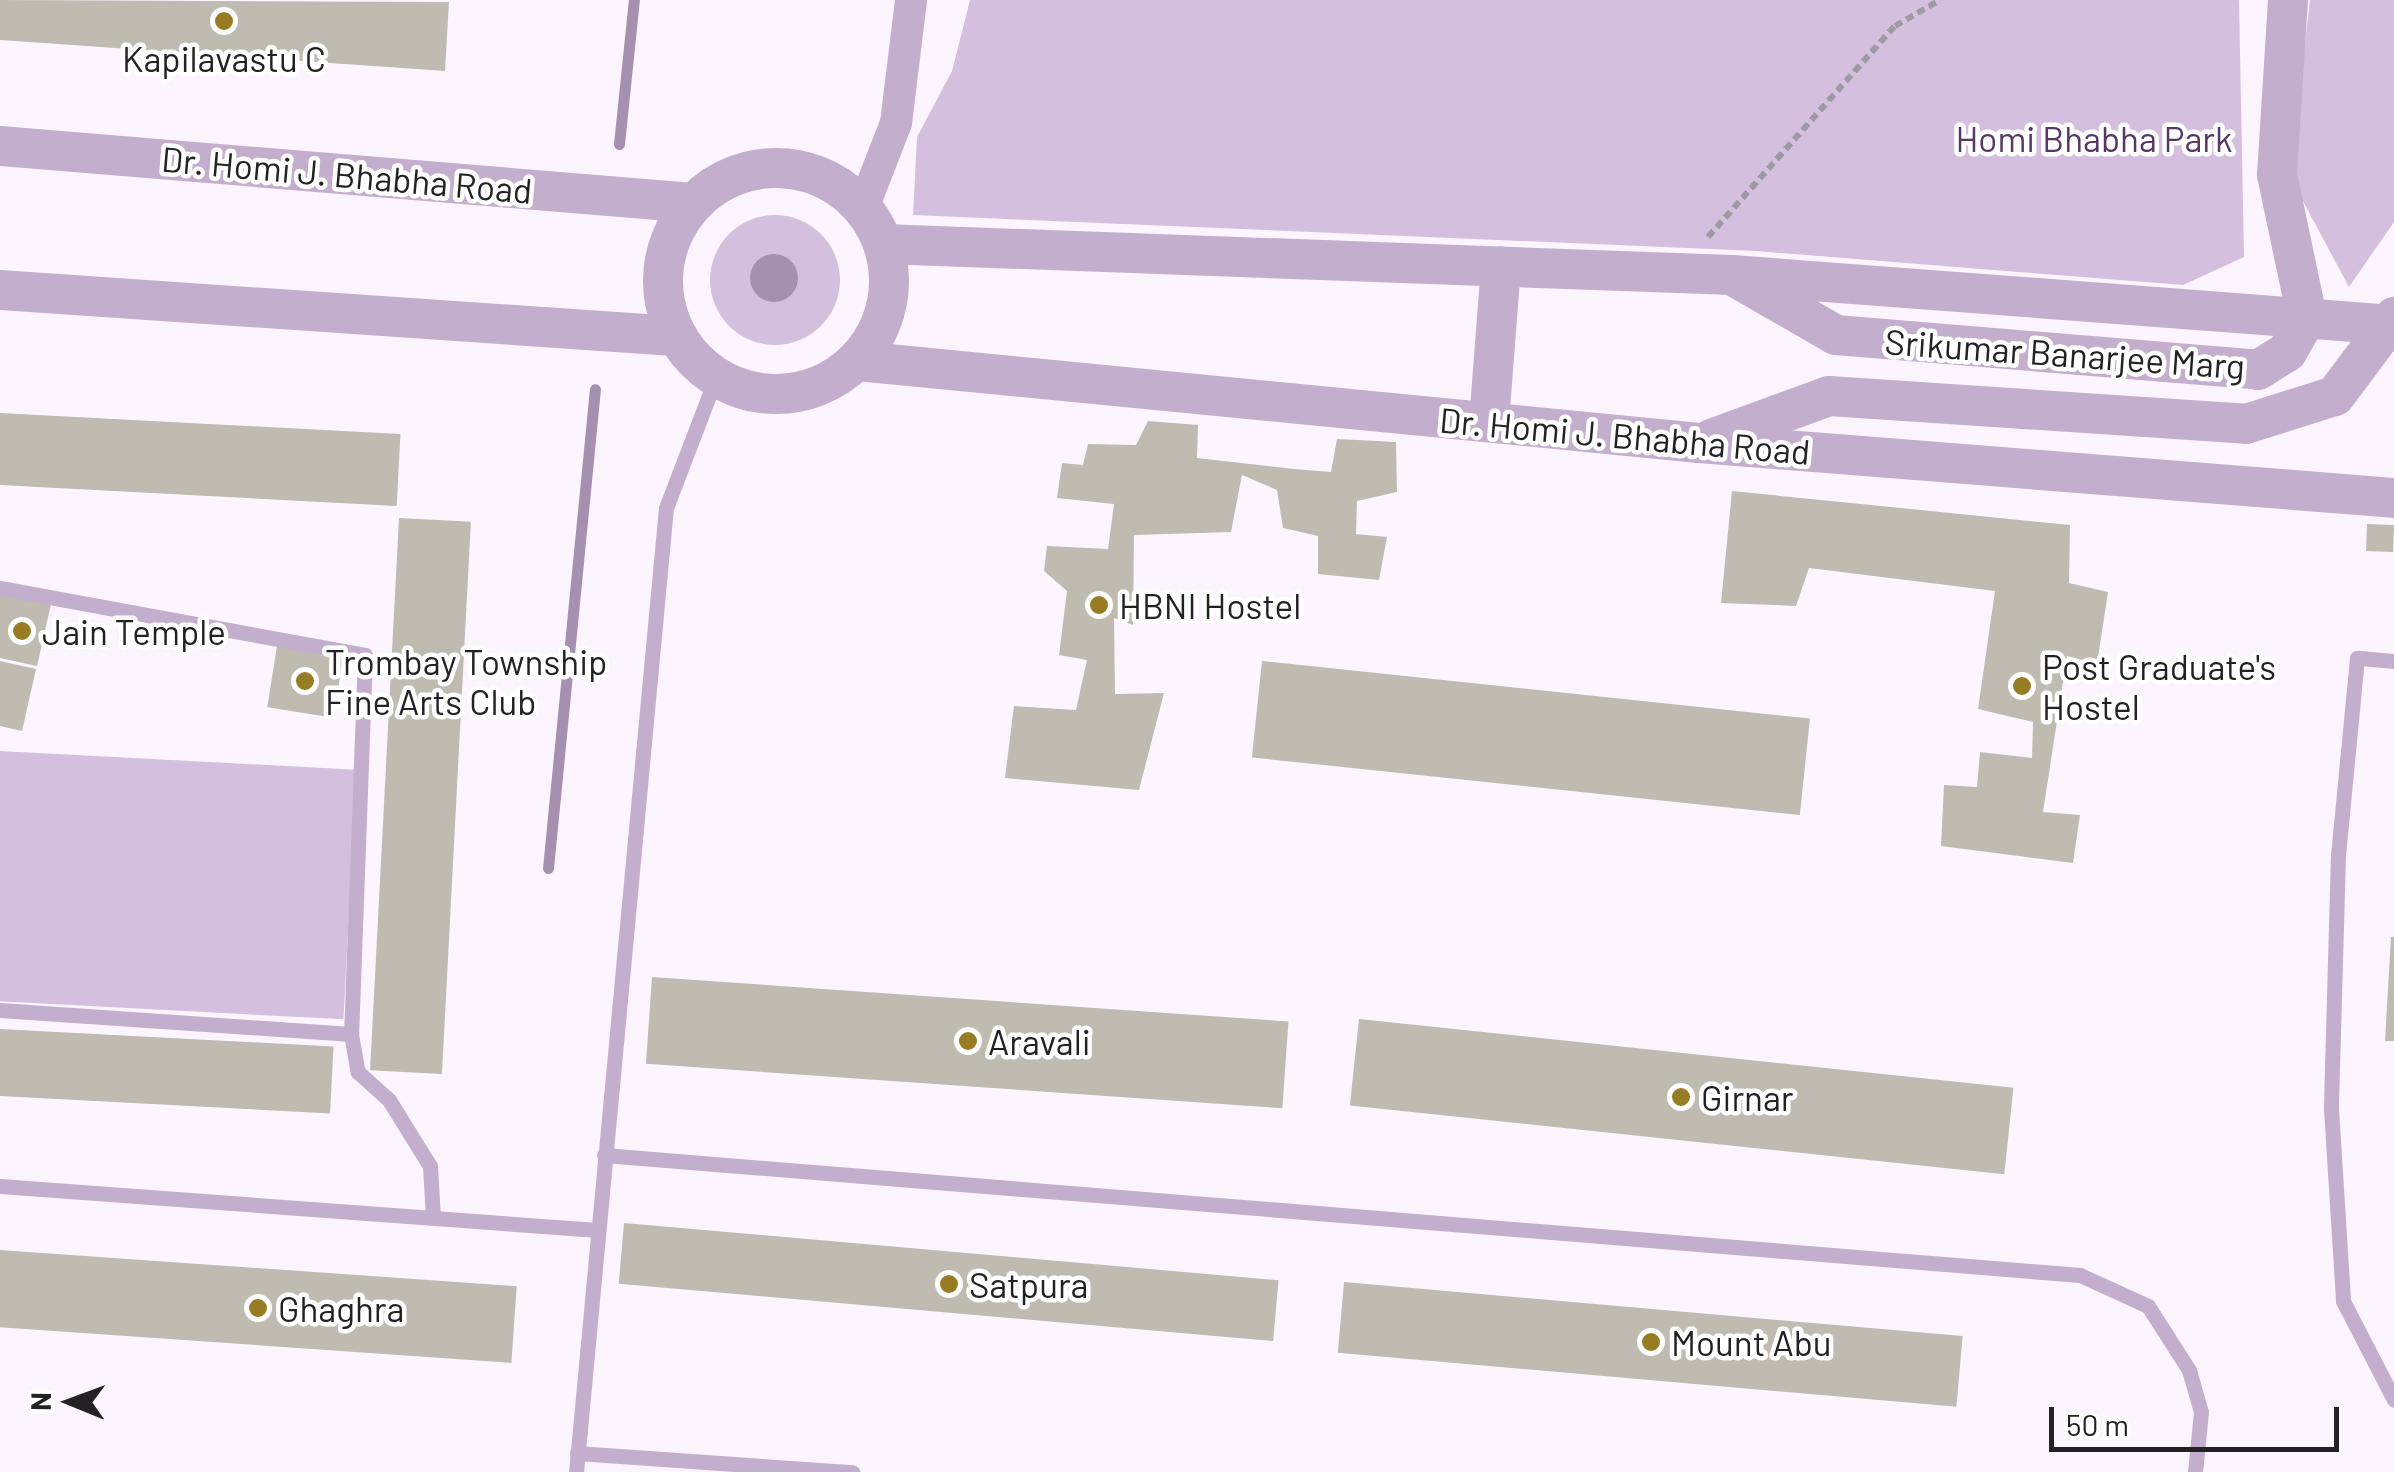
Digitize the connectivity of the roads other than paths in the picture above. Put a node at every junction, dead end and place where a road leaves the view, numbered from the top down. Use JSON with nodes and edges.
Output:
{"nodes":[{"id":1,"x":911,"y":0,"type":"edge"},
{"id":2,"x":2288,"y":0,"type":"edge"},
{"id":3,"x":0,"y":146,"type":"edge"},
{"id":4,"x":694,"y":203,"type":"junction"},
{"id":5,"x":863,"y":208,"type":"junction"},
{"id":6,"x":883,"y":244,"type":"junction"},
{"id":7,"x":1500,"y":266,"type":"junction"},
{"id":8,"x":1732,"y":275,"type":"junction"},
{"id":9,"x":0,"y":290,"type":"edge"},
{"id":10,"x":2394,"y":316,"type":"edge"},
{"id":11,"x":2394,"y":325,"type":"edge"},
{"id":12,"x":674,"y":336,"type":"junction"},
{"id":13,"x":858,"y":361,"type":"junction"},
{"id":14,"x":716,"y":377,"type":"junction"},
{"id":15,"x":1489,"y":422,"type":"junction"},
{"id":16,"x":1699,"y":443,"type":"junction"},
{"id":17,"x":2394,"y":498,"type":"edge"},
{"id":18,"x":0,"y":588,"type":"edge"},
{"id":19,"x":2394,"y":661,"type":"edge"},
{"id":20,"x":0,"y":1010,"type":"edge"},
{"id":21,"x":351,"y":1034,"type":"junction"},
{"id":22,"x":604,"y":1156,"type":"junction"},
{"id":23,"x":0,"y":1186,"type":"edge"},
{"id":24,"x":433,"y":1218,"type":"junction"},
{"id":25,"x":597,"y":1230,"type":"junction"},
{"id":26,"x":2394,"y":1400,"type":"edge"},
{"id":27,"x":578,"y":1453,"type":"junction"},
{"id":28,"x":576,"y":1472,"type":"edge"},
{"id":29,"x":852,"y":1472,"type":"edge"},
{"id":30,"x":2195,"y":1472,"type":"edge"}],
"edges":[{"from":1,"to":5,"type":"street"},
{"from":2,"to":8,"type":"street","name":"Srikumar Banarjee Marg"},
{"from":3,"to":4,"type":"street","name":"Dr. Homi J. Bhabha Road"},
{"from":4,"to":5,"type":"street"},
{"from":4,"to":12,"type":"street"},
{"from":5,"to":6,"type":"street"},
{"from":6,"to":7,"type":"street"},
{"from":6,"to":13,"type":"street"},
{"from":7,"to":8,"type":"street"},
{"from":7,"to":15,"type":"street"},
{"from":8,"to":11,"type":"street"},
{"from":9,"to":12,"type":"street"},
{"from":10,"to":16,"type":"street","name":"Srikumar Banarjee Marg"},
{"from":12,"to":14,"type":"street"},
{"from":13,"to":14,"type":"street"},
{"from":13,"to":15,"type":"street","name":"Dr. Homi J. Bhabha Road"},
{"from":14,"to":22,"type":"lane"},
{"from":15,"to":16,"type":"street","name":"Dr. Homi J. Bhabha Road"},
{"from":16,"to":17,"type":"street","name":"Dr. Homi J. Bhabha Road"},
{"from":18,"to":21,"type":"lane"},
{"from":19,"to":26,"type":"lane"},
{"from":20,"to":21,"type":"lane"},
{"from":21,"to":24,"type":"lane"},
{"from":22,"to":25,"type":"lane"},
{"from":22,"to":30,"type":"lane"},
{"from":23,"to":24,"type":"lane"},
{"from":24,"to":25,"type":"lane"},
{"from":25,"to":27,"type":"lane"},
{"from":27,"to":28,"type":"lane"},
{"from":27,"to":29,"type":"lane"}]}
